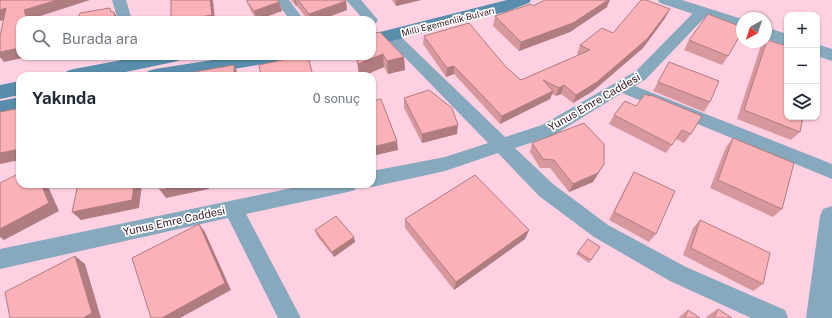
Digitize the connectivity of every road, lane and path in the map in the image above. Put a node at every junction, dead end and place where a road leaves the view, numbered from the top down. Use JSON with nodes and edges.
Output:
{"nodes":[{"id":1,"x":119,"y":0,"type":"edge"},
{"id":2,"x":282,"y":0,"type":"edge"},
{"id":3,"x":353,"y":0,"type":"edge"},
{"id":4,"x":481,"y":0,"type":"edge"},
{"id":5,"x":523,"y":0,"type":"edge"},
{"id":6,"x":666,"y":0,"type":"edge"},
{"id":7,"x":702,"y":12,"type":"junction"},
{"id":8,"x":124,"y":16,"type":"edge"},
{"id":9,"x":294,"y":16,"type":"edge"},
{"id":10,"x":365,"y":16,"type":"edge"},
{"id":11,"x":736,"y":23,"type":"edge"},
{"id":12,"x":376,"y":25,"type":"edge"},
{"id":13,"x":376,"y":28,"type":"edge"},
{"id":14,"x":772,"y":35,"type":"edge"},
{"id":15,"x":392,"y":36,"type":"junction"},
{"id":16,"x":784,"y":39,"type":"edge"},
{"id":17,"x":820,"y":51,"type":"edge"},
{"id":18,"x":832,"y":55,"type":"edge"},
{"id":19,"x":133,"y":60,"type":"edge"},
{"id":20,"x":251,"y":60,"type":"edge"},
{"id":21,"x":89,"y":72,"type":"edge"},
{"id":22,"x":179,"y":72,"type":"edge"},
{"id":23,"x":622,"y":87,"type":"junction"},
{"id":24,"x":16,"y":89,"type":"edge"},
{"id":25,"x":0,"y":92,"type":"edge"},
{"id":26,"x":16,"y":105,"type":"edge"},
{"id":27,"x":0,"y":108,"type":"edge"},
{"id":28,"x":502,"y":145,"type":"junction"},
{"id":29,"x":832,"y":172,"type":"edge"},
{"id":30,"x":376,"y":178,"type":"edge"},
{"id":31,"x":329,"y":188,"type":"edge"},
{"id":32,"x":233,"y":208,"type":"junction"},
{"id":33,"x":832,"y":216,"type":"edge"},
{"id":34,"x":0,"y":259,"type":"edge"},
{"id":35,"x":290,"y":318,"type":"edge"},
{"id":36,"x":777,"y":318,"type":"edge"},
{"id":37,"x":820,"y":318,"type":"edge"}],
"edges":[{"from":1,"to":8,"type":"street"},
{"from":2,"to":9,"type":"street"},
{"from":3,"to":10,"type":"street"},
{"from":4,"to":12,"type":"main road","name":"Milli Egemenlik Bulvarı"},
{"from":5,"to":15,"type":"main road","name":"Milli Egemenlik Bulvarı"},
{"from":6,"to":7,"type":"street"},
{"from":7,"to":11,"type":"street"},
{"from":7,"to":23,"type":"street","name":"Yunus Emre Caddesi"},
{"from":13,"to":15,"type":"main road","name":"Milli Egemenlik Bulvarı"},
{"from":14,"to":16,"type":"street"},
{"from":15,"to":28,"type":"street"},
{"from":17,"to":18,"type":"street"},
{"from":19,"to":21,"type":"main road"},
{"from":20,"to":22,"type":"main road"},
{"from":23,"to":28,"type":"street","name":"Yunus Emre Caddesi"},
{"from":23,"to":29,"type":"street"},
{"from":24,"to":25,"type":"main road"},
{"from":26,"to":27,"type":"main road"},
{"from":28,"to":30,"type":"street","name":"Yunus Emre Caddesi"},
{"from":28,"to":36,"type":"street"},
{"from":31,"to":32,"type":"street","name":"Yunus Emre Caddesi"},
{"from":32,"to":34,"type":"street","name":"Yunus Emre Caddesi"},
{"from":32,"to":35,"type":"street"},
{"from":33,"to":37,"type":"street"}]}
